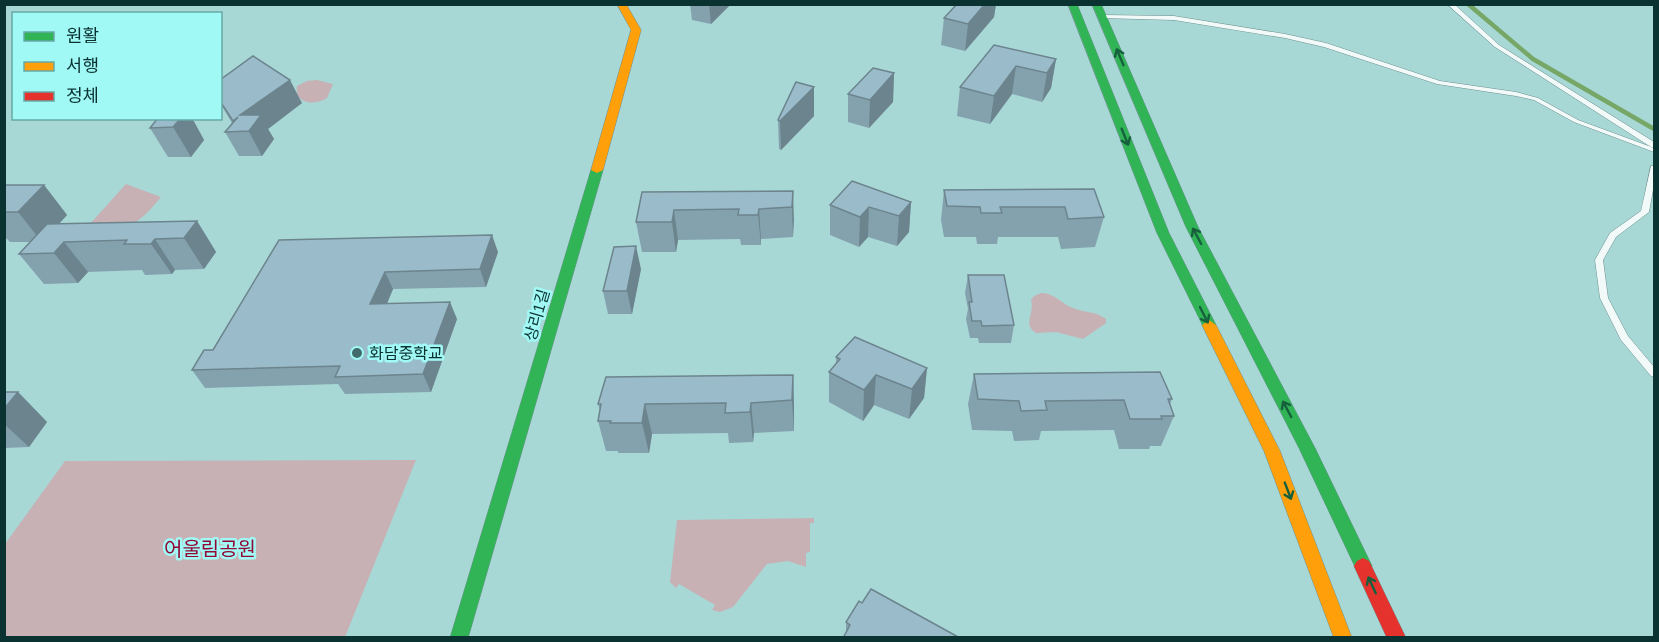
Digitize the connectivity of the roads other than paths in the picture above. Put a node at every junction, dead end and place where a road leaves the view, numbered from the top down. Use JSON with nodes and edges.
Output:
{"nodes":[{"id":1,"x":621,"y":4,"type":"edge"},
{"id":2,"x":1072,"y":4,"type":"edge"},
{"id":3,"x":1450,"y":4,"type":"edge"},
{"id":4,"x":1100,"y":11,"type":"edge"},
{"id":5,"x":1654,"y":145,"type":"edge"},
{"id":6,"x":1654,"y":150,"type":"edge"},
{"id":7,"x":1654,"y":168,"type":"edge"},
{"id":8,"x":1654,"y":373,"type":"edge"},
{"id":9,"x":459,"y":638,"type":"edge"},
{"id":10,"x":1343,"y":638,"type":"edge"},
{"id":11,"x":1397,"y":638,"type":"edge"}],
"edges":[{"from":1,"to":9,"type":"main road","name":"상리1길"},
{"from":2,"to":10,"type":"main road","one_way":true},
{"from":3,"to":5,"type":"lane"},
{"from":4,"to":6,"type":"lane"},
{"from":11,"to":4,"type":"main road","one_way":true},
{"from":7,"to":8,"type":"lane"}]}
